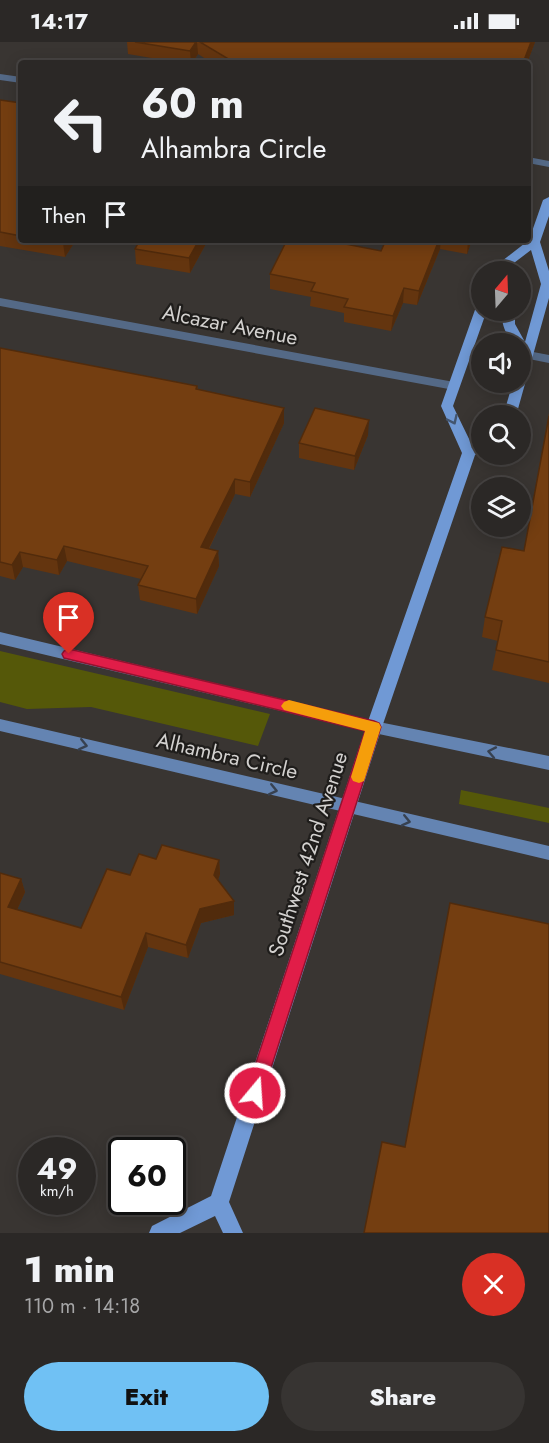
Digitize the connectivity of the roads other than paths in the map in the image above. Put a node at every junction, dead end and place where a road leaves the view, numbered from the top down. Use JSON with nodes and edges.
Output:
{"nodes":[{"id":1,"x":0,"y":77,"type":"edge"},
{"id":2,"x":18,"y":80,"type":"edge"},
{"id":3,"x":531,"y":161,"type":"edge"},
{"id":4,"x":549,"y":164,"type":"edge"},
{"id":5,"x":549,"y":200,"type":"edge"},
{"id":6,"x":534,"y":242,"type":"junction"},
{"id":7,"x":508,"y":261,"type":"edge"},
{"id":8,"x":0,"y":302,"type":"edge"},
{"id":9,"x":477,"y":321,"type":"edge"},
{"id":10,"x":529,"y":333,"type":"edge"},
{"id":11,"x":531,"y":351,"type":"edge"},
{"id":12,"x":549,"y":359,"type":"edge"},
{"id":13,"x":454,"y":386,"type":"junction"},
{"id":14,"x":471,"y":441,"type":"edge"},
{"id":15,"x":471,"y":458,"type":"edge"},
{"id":16,"x":0,"y":638,"type":"edge"},
{"id":17,"x":0,"y":725,"type":"edge"},
{"id":18,"x":374,"y":727,"type":"junction"},
{"id":19,"x":549,"y":763,"type":"edge"},
{"id":20,"x":349,"y":808,"type":"junction"},
{"id":21,"x":549,"y":854,"type":"edge"},
{"id":22,"x":219,"y":1203,"type":"junction"},
{"id":23,"x":159,"y":1233,"type":"edge"},
{"id":24,"x":233,"y":1233,"type":"edge"}],
"edges":[{"from":1,"to":2,"type":"street"},
{"from":3,"to":4,"type":"street"},
{"from":5,"to":6,"type":"main road"},
{"from":6,"to":7,"type":"main road"},
{"from":6,"to":10,"type":"main road"},
{"from":8,"to":13,"type":"street","name":"Alcazar Avenue"},
{"from":9,"to":13,"type":"main road","name":"Southwest 42nd Avenue"},
{"from":11,"to":12,"type":"street"},
{"from":13,"to":14,"type":"main road","name":"Southwest 42nd Avenue","one_way":true},
{"from":15,"to":18,"type":"main road","name":"Southwest 42nd Avenue"},
{"from":16,"to":18,"type":"street"},
{"from":17,"to":20,"type":"street","name":"Alhambra Circle","one_way":true},
{"from":19,"to":18,"type":"street","one_way":true},
{"from":18,"to":20,"type":"main road","name":"Southwest 42nd Avenue"},
{"from":20,"to":21,"type":"street","name":"Alhambra Circle","one_way":true},
{"from":20,"to":22,"type":"main road","name":"Southwest 42nd Avenue"},
{"from":22,"to":23,"type":"main road"},
{"from":22,"to":24,"type":"main road"}]}
